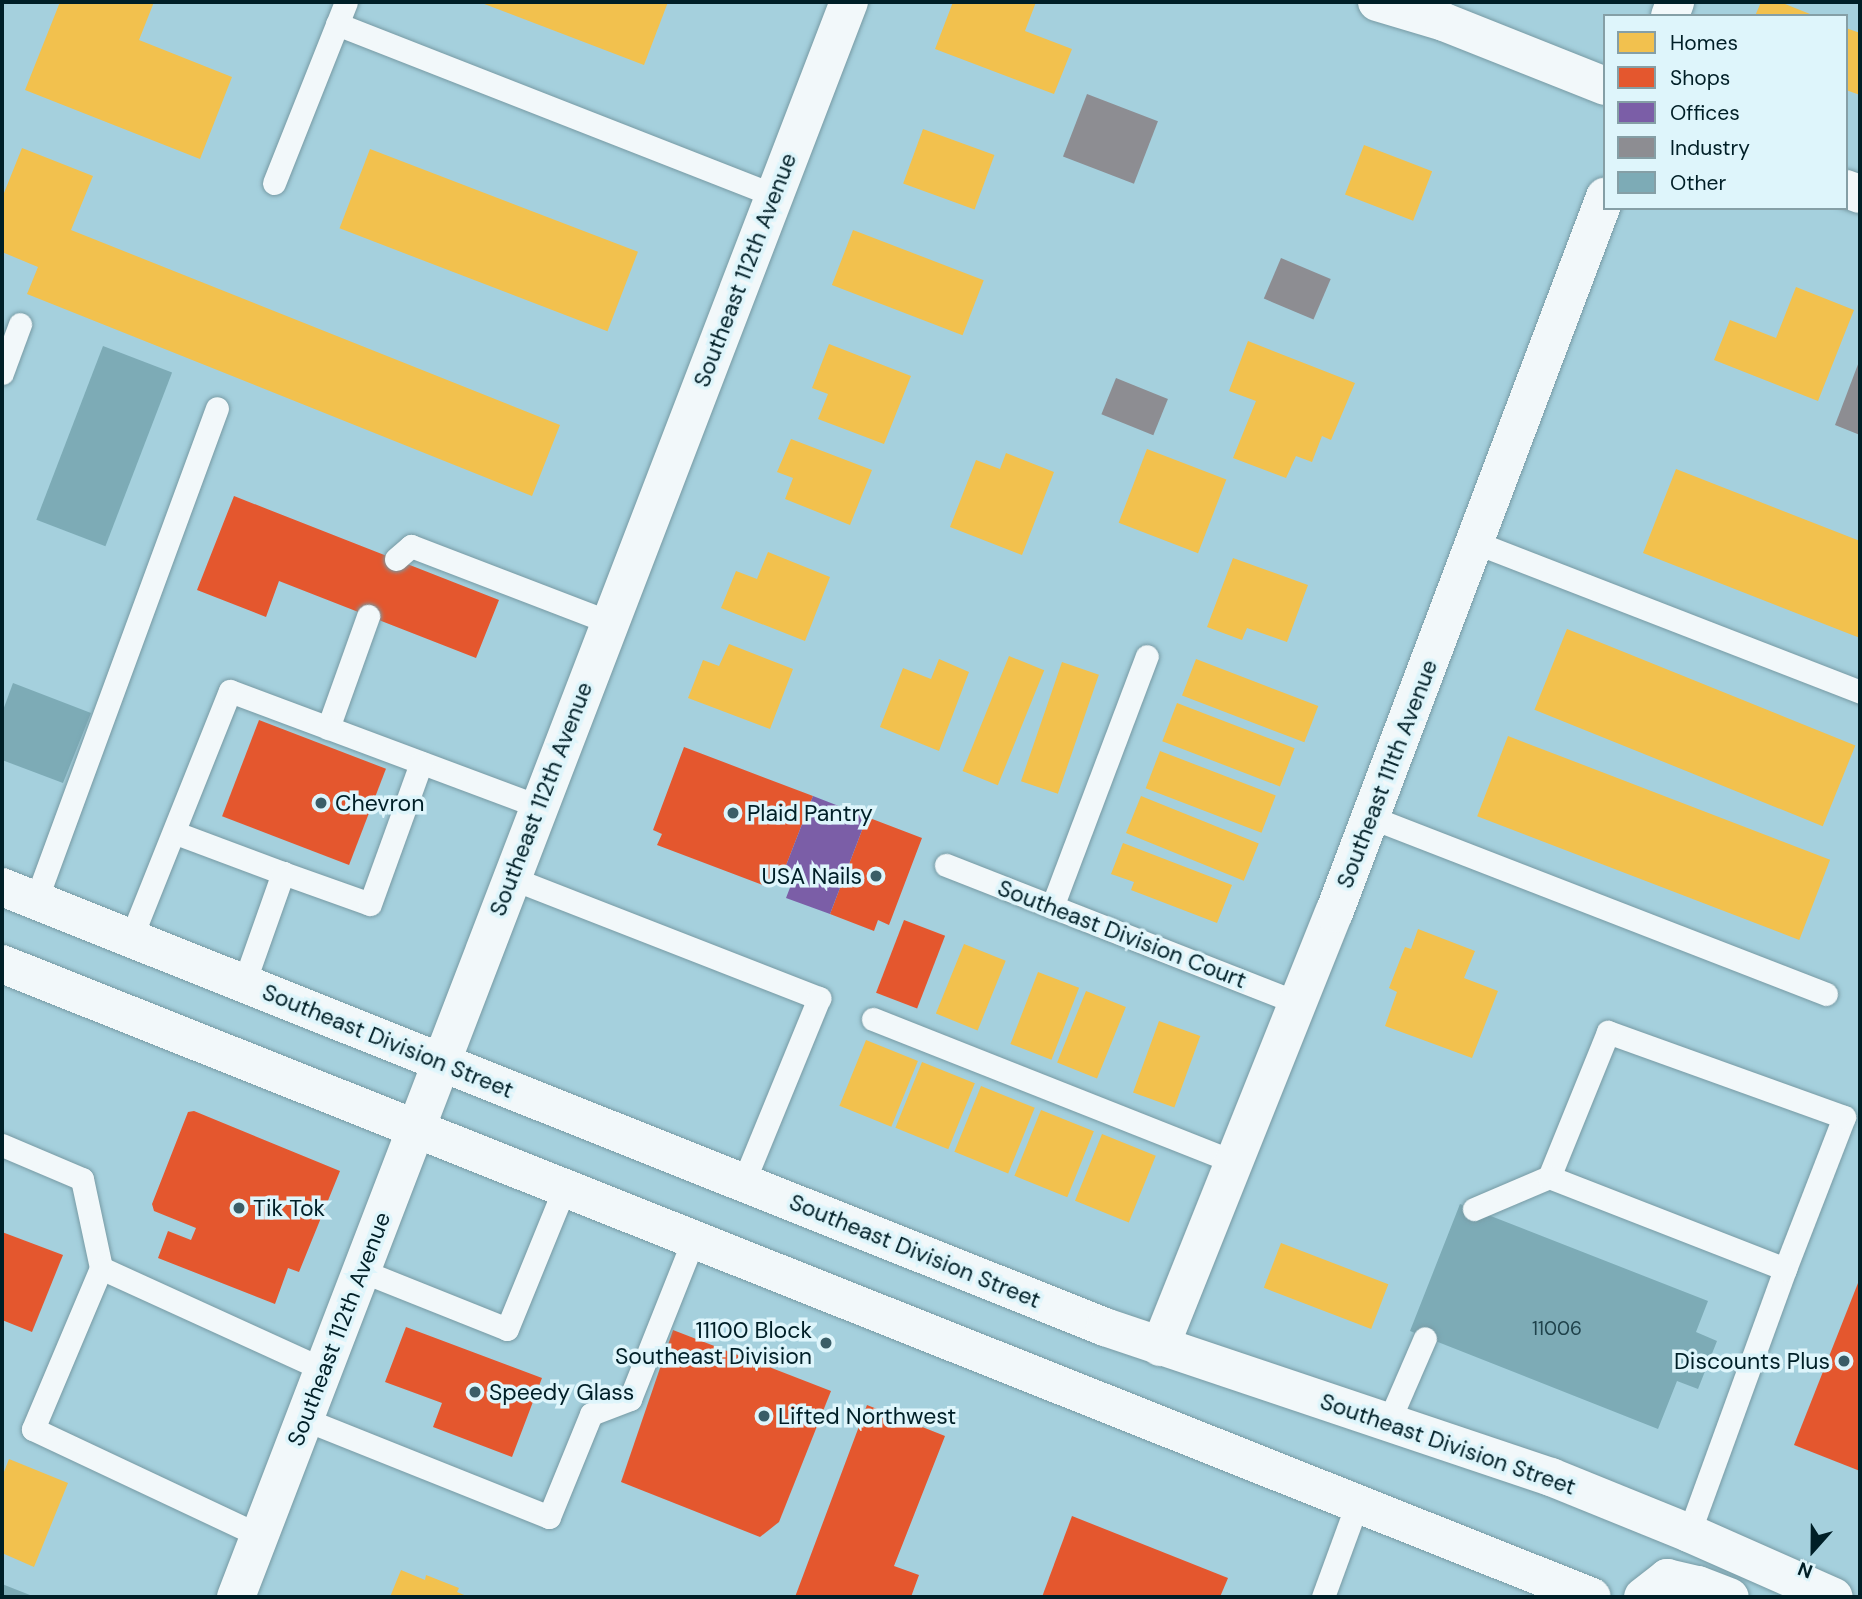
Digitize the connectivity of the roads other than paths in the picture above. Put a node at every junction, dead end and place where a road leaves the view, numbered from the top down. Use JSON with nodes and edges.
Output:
{"nodes":[{"id":1,"x":346,"y":2,"type":"edge"},
{"id":2,"x":849,"y":2,"type":"edge"},
{"id":3,"x":1377,"y":2,"type":"edge"},
{"id":4,"x":337,"y":24,"type":"junction"},
{"id":5,"x":1603,"y":85,"type":"edge"},
{"id":6,"x":274,"y":183,"type":"dead end"},
{"id":7,"x":774,"y":195,"type":"junction"},
{"id":8,"x":1603,"y":202,"type":"edge"},
{"id":9,"x":20,"y":324,"type":"dead end"},
{"id":10,"x":2,"y":373,"type":"edge"},
{"id":11,"x":217,"y":408,"type":"dead end"},
{"id":12,"x":1474,"y":542,"type":"junction"},
{"id":13,"x":396,"y":559,"type":"dead end"},
{"id":14,"x":368,"y":616,"type":"dead end"},
{"id":15,"x":609,"y":622,"type":"junction"},
{"id":16,"x":1147,"y":656,"type":"dead end"},
{"id":17,"x":1860,"y":692,"type":"edge"},
{"id":18,"x":328,"y":728,"type":"junction"},
{"id":19,"x":421,"y":763,"type":"junction"},
{"id":20,"x":538,"y":806,"type":"junction"},
{"id":21,"x":1370,"y":817,"type":"junction"},
{"id":22,"x":176,"y":833,"type":"junction"},
{"id":23,"x":946,"y":865,"type":"dead end"},
{"id":24,"x":283,"y":873,"type":"junction"},
{"id":25,"x":511,"y":878,"type":"junction"},
{"id":26,"x":19,"y":894,"type":"edge"},
{"id":27,"x":1052,"y":907,"type":"junction"},
{"id":28,"x":131,"y":938,"type":"junction"},
{"id":29,"x":4,"y":974,"type":"edge"},
{"id":30,"x":244,"y":984,"type":"junction"},
{"id":31,"x":1826,"y":994,"type":"dead end"},
{"id":32,"x":1299,"y":1003,"type":"junction"},
{"id":33,"x":873,"y":1019,"type":"dead end"},
{"id":34,"x":439,"y":1062,"type":"junction"},
{"id":35,"x":415,"y":1130,"type":"junction"},
{"id":36,"x":2,"y":1145,"type":"edge"},
{"id":37,"x":1236,"y":1163,"type":"junction"},
{"id":38,"x":1549,"y":1177,"type":"junction"},
{"id":39,"x":743,"y":1182,"type":"junction"},
{"id":40,"x":564,"y":1189,"type":"junction"},
{"id":41,"x":1474,"y":1209,"type":"dead end"},
{"id":42,"x":693,"y":1241,"type":"junction"},
{"id":43,"x":101,"y":1268,"type":"junction"},
{"id":44,"x":1785,"y":1269,"type":"junction"},
{"id":45,"x":362,"y":1271,"type":"junction"},
{"id":46,"x":1425,"y":1338,"type":"dead end"},
{"id":47,"x":1160,"y":1347,"type":"junction"},
{"id":48,"x":323,"y":1369,"type":"junction"},
{"id":49,"x":304,"y":1419,"type":"junction"},
{"id":50,"x":1389,"y":1422,"type":"junction"},
{"id":51,"x":1357,"y":1504,"type":"junction"},
{"id":52,"x":1689,"y":1533,"type":"junction"},
{"id":53,"x":258,"y":1535,"type":"junction"},
{"id":54,"x":236,"y":1597,"type":"edge"},
{"id":55,"x":1323,"y":1597,"type":"edge"},
{"id":56,"x":1592,"y":1597,"type":"edge"},
{"id":57,"x":1643,"y":1597,"type":"edge"},
{"id":58,"x":1730,"y":1597,"type":"edge"},
{"id":59,"x":1834,"y":1597,"type":"edge"}],
"edges":[{"from":1,"to":4,"type":"lane"},
{"from":2,"to":7,"type":"main road","name":"Southeast 112th Avenue"},
{"from":3,"to":5,"type":"main road"},
{"from":4,"to":6,"type":"lane"},
{"from":4,"to":7,"type":"lane"},
{"from":7,"to":15,"type":"main road","name":"Southeast 112th Avenue"},
{"from":8,"to":12,"type":"main road","name":"Southeast 111th Avenue"},
{"from":9,"to":10,"type":"lane"},
{"from":11,"to":26,"type":"lane"},
{"from":12,"to":17,"type":"lane"},
{"from":12,"to":21,"type":"main road","name":"Southeast 111th Avenue"},
{"from":13,"to":15,"type":"lane"},
{"from":14,"to":18,"type":"lane"},
{"from":15,"to":20,"type":"main road","name":"Southeast 112th Avenue"},
{"from":16,"to":27,"type":"lane"},
{"from":18,"to":19,"type":"lane"},
{"from":18,"to":22,"type":"lane"},
{"from":19,"to":20,"type":"lane"},
{"from":19,"to":24,"type":"lane"},
{"from":20,"to":25,"type":"main road","name":"Southeast 112th Avenue"},
{"from":21,"to":31,"type":"lane"},
{"from":21,"to":32,"type":"main road","name":"Southeast 111th Avenue"},
{"from":22,"to":24,"type":"lane"},
{"from":22,"to":28,"type":"lane"},
{"from":23,"to":27,"type":"lane","name":"Southeast Division Court"},
{"from":24,"to":30,"type":"lane"},
{"from":25,"to":34,"type":"main road","name":"Southeast 112th Avenue"},
{"from":25,"to":39,"type":"lane"},
{"from":26,"to":28,"type":"main road","name":"Southeast Division Street"},
{"from":27,"to":32,"type":"lane","name":"Southeast Division Court"},
{"from":28,"to":30,"type":"main road","name":"Southeast Division Street"},
{"from":29,"to":35,"type":"main road"},
{"from":30,"to":34,"type":"main road","name":"Southeast Division Street"},
{"from":32,"to":37,"type":"main road","name":"Southeast 111th Avenue"},
{"from":33,"to":37,"type":"lane"},
{"from":34,"to":35,"type":"main road","name":"Southeast 112th Avenue"},
{"from":34,"to":39,"type":"main road","name":"Southeast Division Street"},
{"from":35,"to":40,"type":"main road"},
{"from":35,"to":45,"type":"main road","name":"Southeast 112th Avenue"},
{"from":36,"to":43,"type":"lane"},
{"from":37,"to":47,"type":"main road","name":"Southeast 111th Avenue"},
{"from":38,"to":41,"type":"lane"},
{"from":38,"to":44,"type":"lane"},
{"from":38,"to":44,"type":"lane"},
{"from":39,"to":47,"type":"main road","name":"Southeast Division Street"},
{"from":40,"to":42,"type":"main road"},
{"from":40,"to":45,"type":"lane"},
{"from":42,"to":49,"type":"lane"},
{"from":42,"to":51,"type":"main road"},
{"from":43,"to":48,"type":"lane"},
{"from":43,"to":53,"type":"lane"},
{"from":44,"to":52,"type":"lane"},
{"from":45,"to":48,"type":"main road","name":"Southeast 112th Avenue"},
{"from":46,"to":50,"type":"lane"},
{"from":47,"to":50,"type":"main road","name":"Southeast Division Street"},
{"from":48,"to":49,"type":"main road","name":"Southeast 112th Avenue"},
{"from":49,"to":53,"type":"main road","name":"Southeast 112th Avenue"},
{"from":50,"to":52,"type":"main road","name":"Southeast Division Street"},
{"from":51,"to":55,"type":"lane"},
{"from":51,"to":56,"type":"main road"},
{"from":52,"to":59,"type":"main road","name":"Southeast Division Street"},
{"from":53,"to":54,"type":"main road","name":"Southeast 112th Avenue"},
{"from":57,"to":58,"type":"main road"}]}
